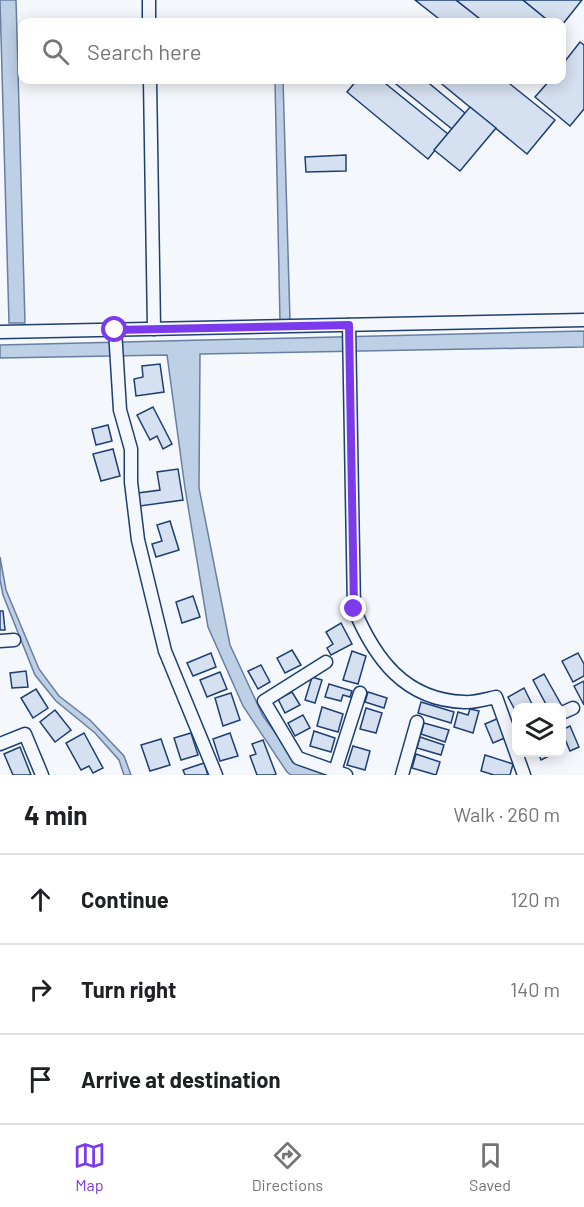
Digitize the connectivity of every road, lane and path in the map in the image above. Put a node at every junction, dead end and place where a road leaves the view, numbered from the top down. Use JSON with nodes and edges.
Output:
{"nodes":[{"id":1,"x":149,"y":0,"type":"edge"},
{"id":2,"x":149,"y":18,"type":"edge"},
{"id":3,"x":150,"y":84,"type":"edge"},
{"id":4,"x":584,"y":320,"type":"edge"},
{"id":5,"x":349,"y":325,"type":"junction"},
{"id":6,"x":154,"y":329,"type":"junction"},
{"id":7,"x":115,"y":330,"type":"junction"},
{"id":8,"x":0,"y":332,"type":"edge"},
{"id":9,"x":14,"y":640,"type":"dead end"},
{"id":10,"x":0,"y":641,"type":"edge"},
{"id":11,"x":326,"y":662,"type":"dead end"},
{"id":12,"x":360,"y":693,"type":"dead end"},
{"id":13,"x":417,"y":722,"type":"dead end"},
{"id":14,"x":512,"y":733,"type":"edge"},
{"id":15,"x":0,"y":744,"type":"edge"},
{"id":16,"x":519,"y":757,"type":"edge"},
{"id":17,"x":341,"y":773,"type":"edge"},
{"id":18,"x":42,"y":775,"type":"edge"},
{"id":19,"x":216,"y":775,"type":"edge"},
{"id":20,"x":402,"y":775,"type":"edge"},
{"id":21,"x":524,"y":775,"type":"edge"}],
"edges":[{"from":1,"to":2,"type":"street"},
{"from":3,"to":6,"type":"street"},
{"from":4,"to":5,"type":"street"},
{"from":5,"to":6,"type":"street"},
{"from":5,"to":14,"type":"street"},
{"from":6,"to":7,"type":"street"},
{"from":7,"to":8,"type":"street"},
{"from":7,"to":19,"type":"street"},
{"from":9,"to":10,"type":"street"},
{"from":11,"to":17,"type":"street"},
{"from":12,"to":17,"type":"street"},
{"from":13,"to":20,"type":"street"},
{"from":15,"to":18,"type":"street"},
{"from":16,"to":21,"type":"street"}]}
